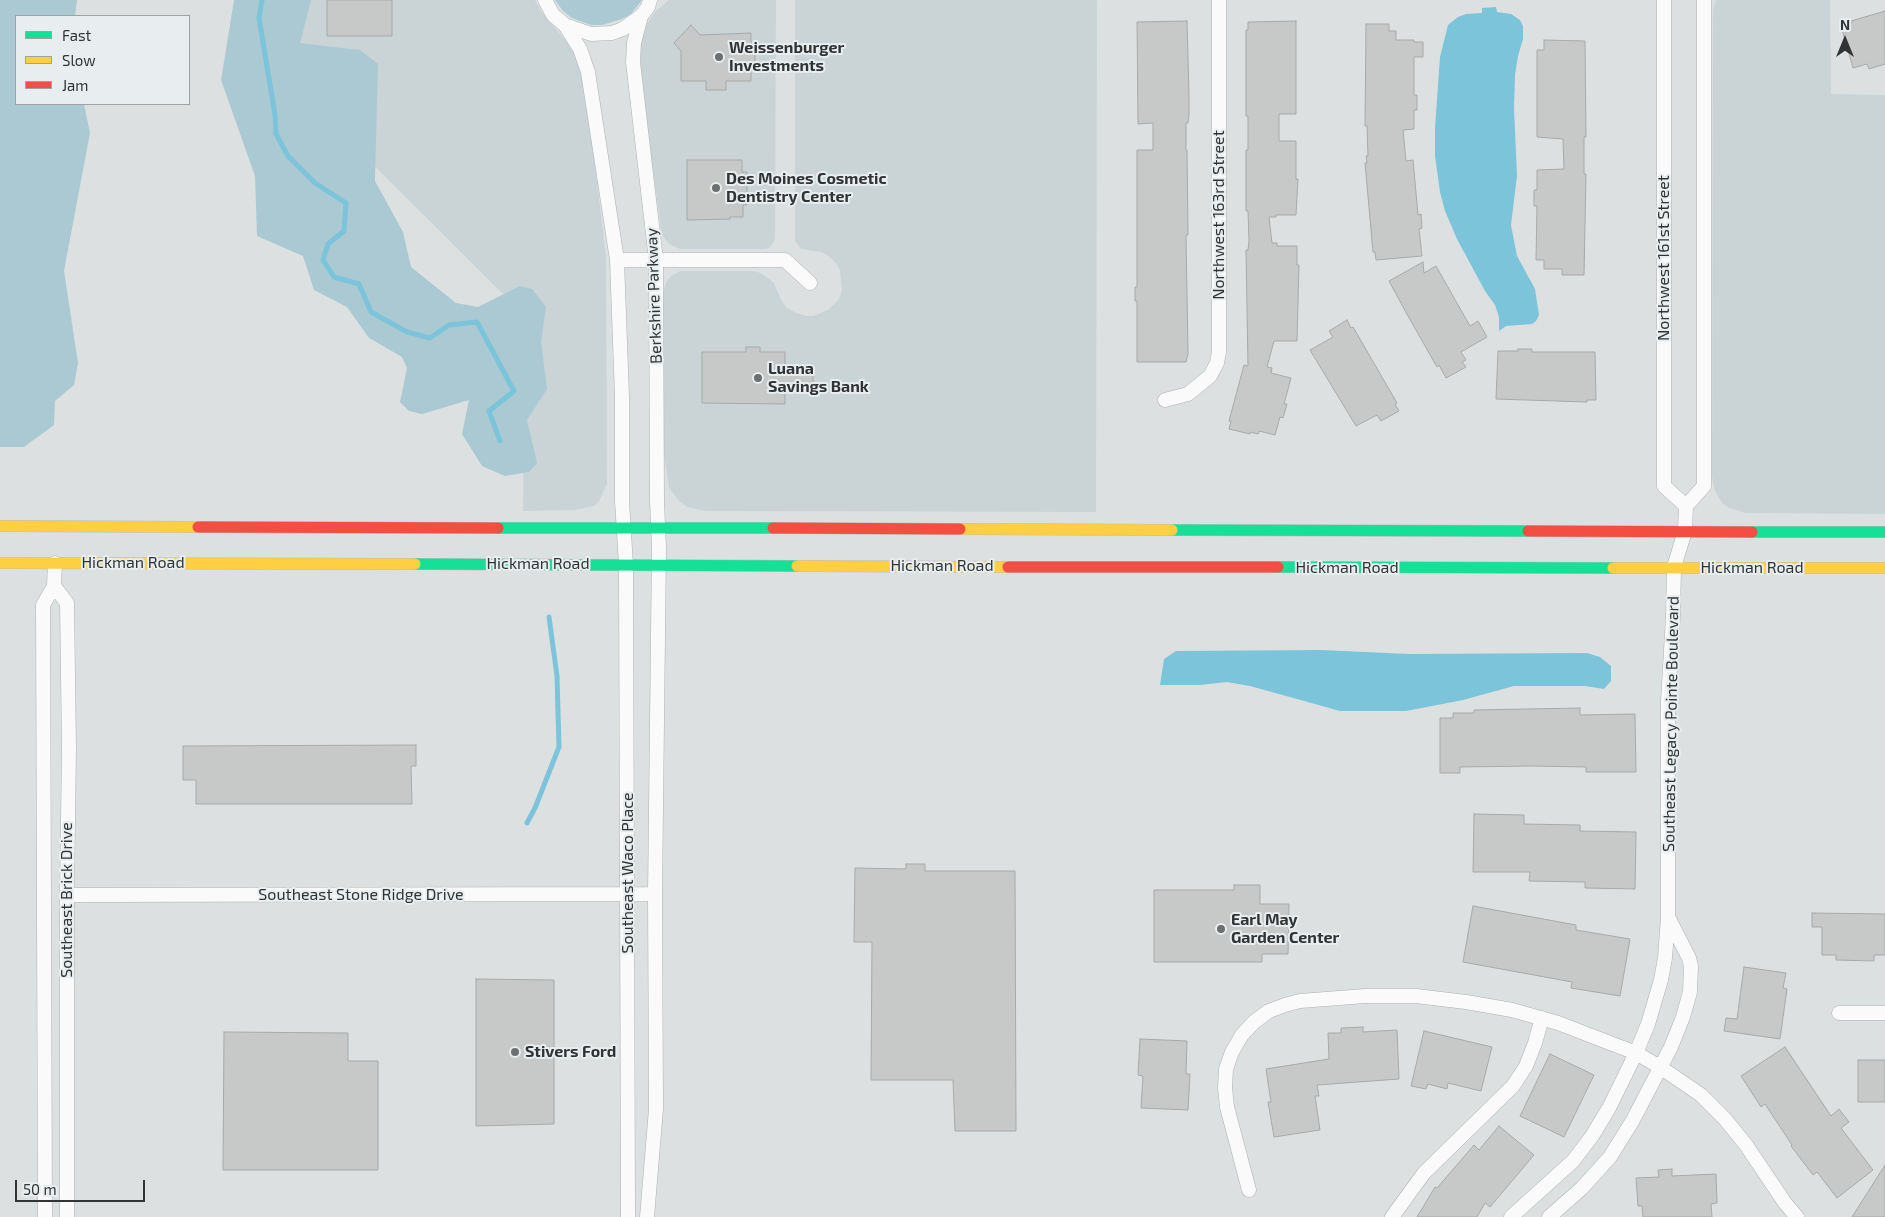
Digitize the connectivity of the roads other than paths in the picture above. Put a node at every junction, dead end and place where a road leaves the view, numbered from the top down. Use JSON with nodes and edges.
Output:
{"nodes":[{"id":1,"x":545,"y":0,"type":"edge"},
{"id":2,"x":1219,"y":0,"type":"edge"},
{"id":3,"x":1664,"y":0,"type":"edge"},
{"id":4,"x":1704,"y":0,"type":"edge"},
{"id":5,"x":649,"y":6,"type":"edge"},
{"id":6,"x":565,"y":25,"type":"junction"},
{"id":7,"x":617,"y":260,"type":"junction"},
{"id":8,"x":656,"y":260,"type":"junction"},
{"id":9,"x":810,"y":283,"type":"dead end"},
{"id":10,"x":1165,"y":400,"type":"dead end"},
{"id":11,"x":1686,"y":506,"type":"junction"},
{"id":12,"x":0,"y":526,"type":"edge"},
{"id":13,"x":64,"y":527,"type":"junction"},
{"id":14,"x":351,"y":527,"type":"junction"},
{"id":15,"x":624,"y":528,"type":"junction"},
{"id":16,"x":658,"y":528,"type":"junction"},
{"id":17,"x":1685,"y":531,"type":"junction"},
{"id":18,"x":1885,"y":532,"type":"edge"},
{"id":19,"x":51,"y":539,"type":"dead end"},
{"id":20,"x":313,"y":539,"type":"dead end"},
{"id":21,"x":659,"y":548,"type":"joint"},
{"id":22,"x":57,"y":556,"type":"junction"},
{"id":23,"x":0,"y":563,"type":"edge"},
{"id":24,"x":626,"y":564,"type":"junction"},
{"id":25,"x":659,"y":564,"type":"junction"},
{"id":26,"x":1674,"y":567,"type":"junction"},
{"id":27,"x":1885,"y":568,"type":"edge"},
{"id":28,"x":54,"y":586,"type":"junction"},
{"id":29,"x":628,"y":894,"type":"junction"},
{"id":30,"x":655,"y":894,"type":"junction"},
{"id":31,"x":67,"y":895,"type":"junction"},
{"id":32,"x":1668,"y":918,"type":"junction"},
{"id":33,"x":1839,"y":1013,"type":"dead end"},
{"id":34,"x":1885,"y":1013,"type":"edge"},
{"id":35,"x":1542,"y":1018,"type":"junction"},
{"id":36,"x":1636,"y":1053,"type":"junction"},
{"id":37,"x":1660,"y":1067,"type":"junction"},
{"id":38,"x":1249,"y":1190,"type":"dead end"},
{"id":39,"x":45,"y":1217,"type":"edge"},
{"id":40,"x":67,"y":1217,"type":"edge"},
{"id":41,"x":628,"y":1217,"type":"edge"},
{"id":42,"x":647,"y":1217,"type":"edge"},
{"id":43,"x":1392,"y":1217,"type":"edge"},
{"id":44,"x":1511,"y":1217,"type":"edge"},
{"id":45,"x":1549,"y":1217,"type":"edge"},
{"id":46,"x":1797,"y":1217,"type":"edge"}],
"edges":[{"from":1,"to":6,"type":"street"},
{"from":2,"to":10,"type":"street","name":"Northwest 163rd Street"},
{"from":3,"to":11,"type":"street","name":"Northwest 161st Street"},
{"from":4,"to":11,"type":"street"},
{"from":5,"to":6,"type":"street"},
{"from":5,"to":8,"type":"street","name":"Berkshire Parkway"},
{"from":6,"to":7,"type":"street"},
{"from":7,"to":8,"type":"street"},
{"from":7,"to":15,"type":"street"},
{"from":8,"to":9,"type":"street"},
{"from":8,"to":16,"type":"street","name":"Berkshire Parkway"},
{"from":11,"to":17,"type":"street"},
{"from":12,"to":13,"type":"highway"},
{"from":13,"to":14,"type":"highway"},
{"from":13,"to":19,"type":"highway"},
{"from":14,"to":15,"type":"highway"},
{"from":14,"to":20,"type":"highway"},
{"from":15,"to":16,"type":"highway"},
{"from":15,"to":24,"type":"street","name":"Southeast Waco Place"},
{"from":16,"to":17,"type":"highway"},
{"from":16,"to":21,"type":"street","name":"Berkshire Parkway"},
{"from":17,"to":18,"type":"highway"},
{"from":17,"to":26,"type":"street","name":"Southeast Legacy Pointe Boulevard"},
{"from":21,"to":25,"type":"street","name":"Southeast Waco Place"},
{"from":22,"to":23,"type":"highway","name":"Hickman Road"},
{"from":22,"to":24,"type":"highway","name":"Hickman Road"},
{"from":22,"to":28,"type":"street","name":"Southeast Brick Drive"},
{"from":24,"to":25,"type":"highway","name":"Hickman Road"},
{"from":24,"to":29,"type":"street","name":"Southeast Waco Place"},
{"from":25,"to":26,"type":"highway","name":"Hickman Road"},
{"from":25,"to":30,"type":"street","name":"Southeast Waco Place"},
{"from":26,"to":27,"type":"highway","name":"Hickman Road"},
{"from":26,"to":32,"type":"street","name":"Southeast Legacy Pointe Boulevard"},
{"from":28,"to":31,"type":"street","name":"Southeast Brick Drive"},
{"from":28,"to":39,"type":"street","name":"Southeast Brick Drive"},
{"from":29,"to":30,"type":"street","name":"Southeast Stone Ridge Drive"},
{"from":29,"to":31,"type":"street","name":"Southeast Stone Ridge Drive"},
{"from":29,"to":41,"type":"street","name":"Southeast Waco Place"},
{"from":30,"to":42,"type":"street","name":"Southeast Waco Place"},
{"from":31,"to":40,"type":"street","name":"Southeast Brick Drive"},
{"from":32,"to":36,"type":"street","name":"Southeast Legacy Pointe Boulevard"},
{"from":32,"to":37,"type":"street","name":"Southeast Legacy Pointe Boulevard"},
{"from":33,"to":34,"type":"street"},
{"from":35,"to":36,"type":"street"},
{"from":35,"to":38,"type":"street"},
{"from":35,"to":43,"type":"street"},
{"from":36,"to":37,"type":"street"},
{"from":36,"to":44,"type":"street","name":"Southeast Legacy Pointe Boulevard"},
{"from":37,"to":45,"type":"street","name":"Southeast Legacy Pointe Boulevard"},
{"from":37,"to":46,"type":"street"}]}
